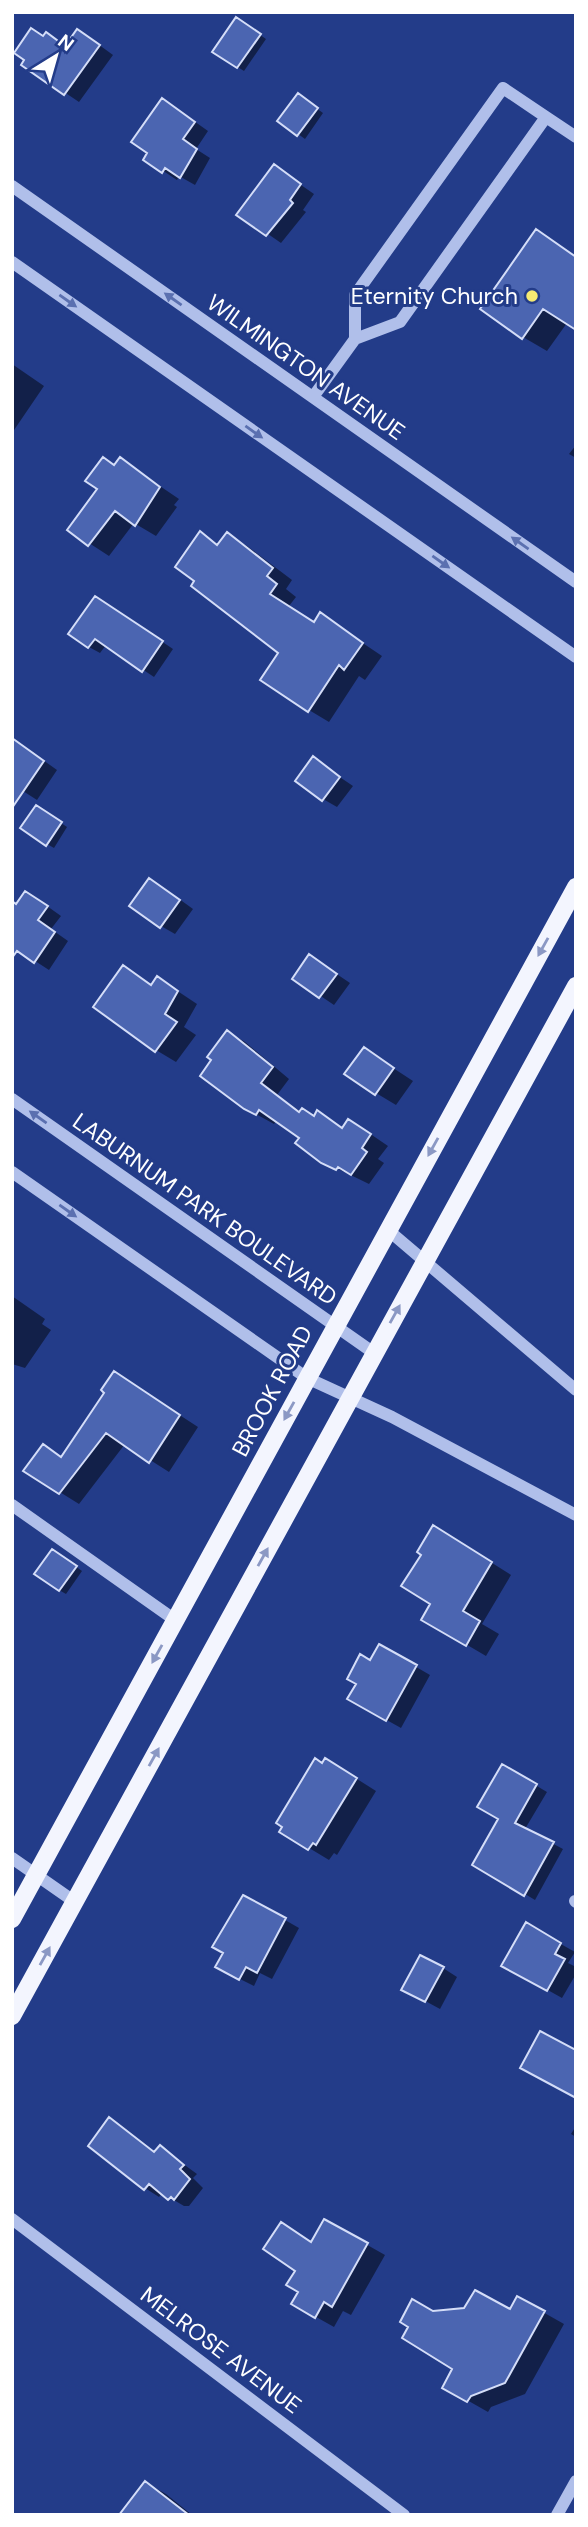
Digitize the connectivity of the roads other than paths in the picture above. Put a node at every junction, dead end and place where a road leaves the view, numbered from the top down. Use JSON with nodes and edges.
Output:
{"nodes":[{"id":1,"x":546,"y":117,"type":"junction"},
{"id":2,"x":576,"y":137,"type":"edge"},
{"id":3,"x":12,"y":186,"type":"edge"},
{"id":4,"x":12,"y":262,"type":"edge"},
{"id":5,"x":355,"y":339,"type":"junction"},
{"id":6,"x":313,"y":397,"type":"junction"},
{"id":7,"x":576,"y":582,"type":"edge"},
{"id":8,"x":576,"y":657,"type":"edge"},
{"id":9,"x":576,"y":887,"type":"edge"},
{"id":10,"x":576,"y":986,"type":"edge"},
{"id":11,"x":12,"y":1099,"type":"edge"},
{"id":12,"x":12,"y":1172,"type":"edge"},
{"id":13,"x":388,"y":1230,"type":"junction"},
{"id":14,"x":425,"y":1261,"type":"junction"},
{"id":15,"x":335,"y":1325,"type":"junction"},
{"id":16,"x":374,"y":1353,"type":"junction"},
{"id":17,"x":307,"y":1378,"type":"junction"},
{"id":18,"x":576,"y":1390,"type":"edge"},
{"id":19,"x":349,"y":1397,"type":"junction"},
{"id":20,"x":12,"y":1505,"type":"edge"},
{"id":21,"x":576,"y":1515,"type":"edge"},
{"id":22,"x":175,"y":1620,"type":"junction"},
{"id":23,"x":12,"y":1858,"type":"edge"},
{"id":24,"x":36,"y":1875,"type":"junction"},
{"id":25,"x":75,"y":1902,"type":"junction"},
{"id":26,"x":12,"y":1919,"type":"edge"},
{"id":27,"x":12,"y":2016,"type":"edge"},
{"id":28,"x":12,"y":2219,"type":"edge"},
{"id":29,"x":576,"y":2482,"type":"edge"},
{"id":30,"x":404,"y":2515,"type":"edge"},
{"id":31,"x":557,"y":2515,"type":"edge"}],
"edges":[{"from":1,"to":2,"type":"street"},
{"from":1,"to":5,"type":"street"},
{"from":1,"to":5,"type":"street"},
{"from":6,"to":3,"type":"street","name":"WILMINGTON AVENUE","one_way":true},
{"from":4,"to":8,"type":"street","one_way":true},
{"from":5,"to":6,"type":"street"},
{"from":7,"to":6,"type":"street","name":"WILMINGTON AVENUE","one_way":true},
{"from":9,"to":13,"type":"main road","name":"BROOK ROAD","one_way":true},
{"from":10,"to":14,"type":"main road"},
{"from":15,"to":11,"type":"street","name":"LABURNUM PARK BOULEVARD","one_way":true},
{"from":12,"to":17,"type":"street","one_way":true},
{"from":13,"to":14,"type":"street"},
{"from":13,"to":15,"type":"main road","name":"BROOK ROAD"},
{"from":16,"to":14,"type":"main road","one_way":true},
{"from":14,"to":18,"type":"street"},
{"from":15,"to":16,"type":"street","name":"LABURNUM PARK BOULEVARD"},
{"from":15,"to":17,"type":"main road","name":"BROOK ROAD"},
{"from":16,"to":19,"type":"main road"},
{"from":17,"to":19,"type":"street"},
{"from":17,"to":22,"type":"main road","name":"BROOK ROAD","one_way":true},
{"from":19,"to":21,"type":"street"},
{"from":25,"to":19,"type":"main road","one_way":true},
{"from":20,"to":22,"type":"street"},
{"from":22,"to":24,"type":"main road","name":"BROOK ROAD","one_way":true},
{"from":23,"to":24,"type":"street"},
{"from":24,"to":25,"type":"street"},
{"from":24,"to":26,"type":"main road","name":"BROOK ROAD"},
{"from":27,"to":25,"type":"main road","one_way":true},
{"from":28,"to":30,"type":"street","name":"MELROSE AVENUE"},
{"from":29,"to":31,"type":"street"}]}
